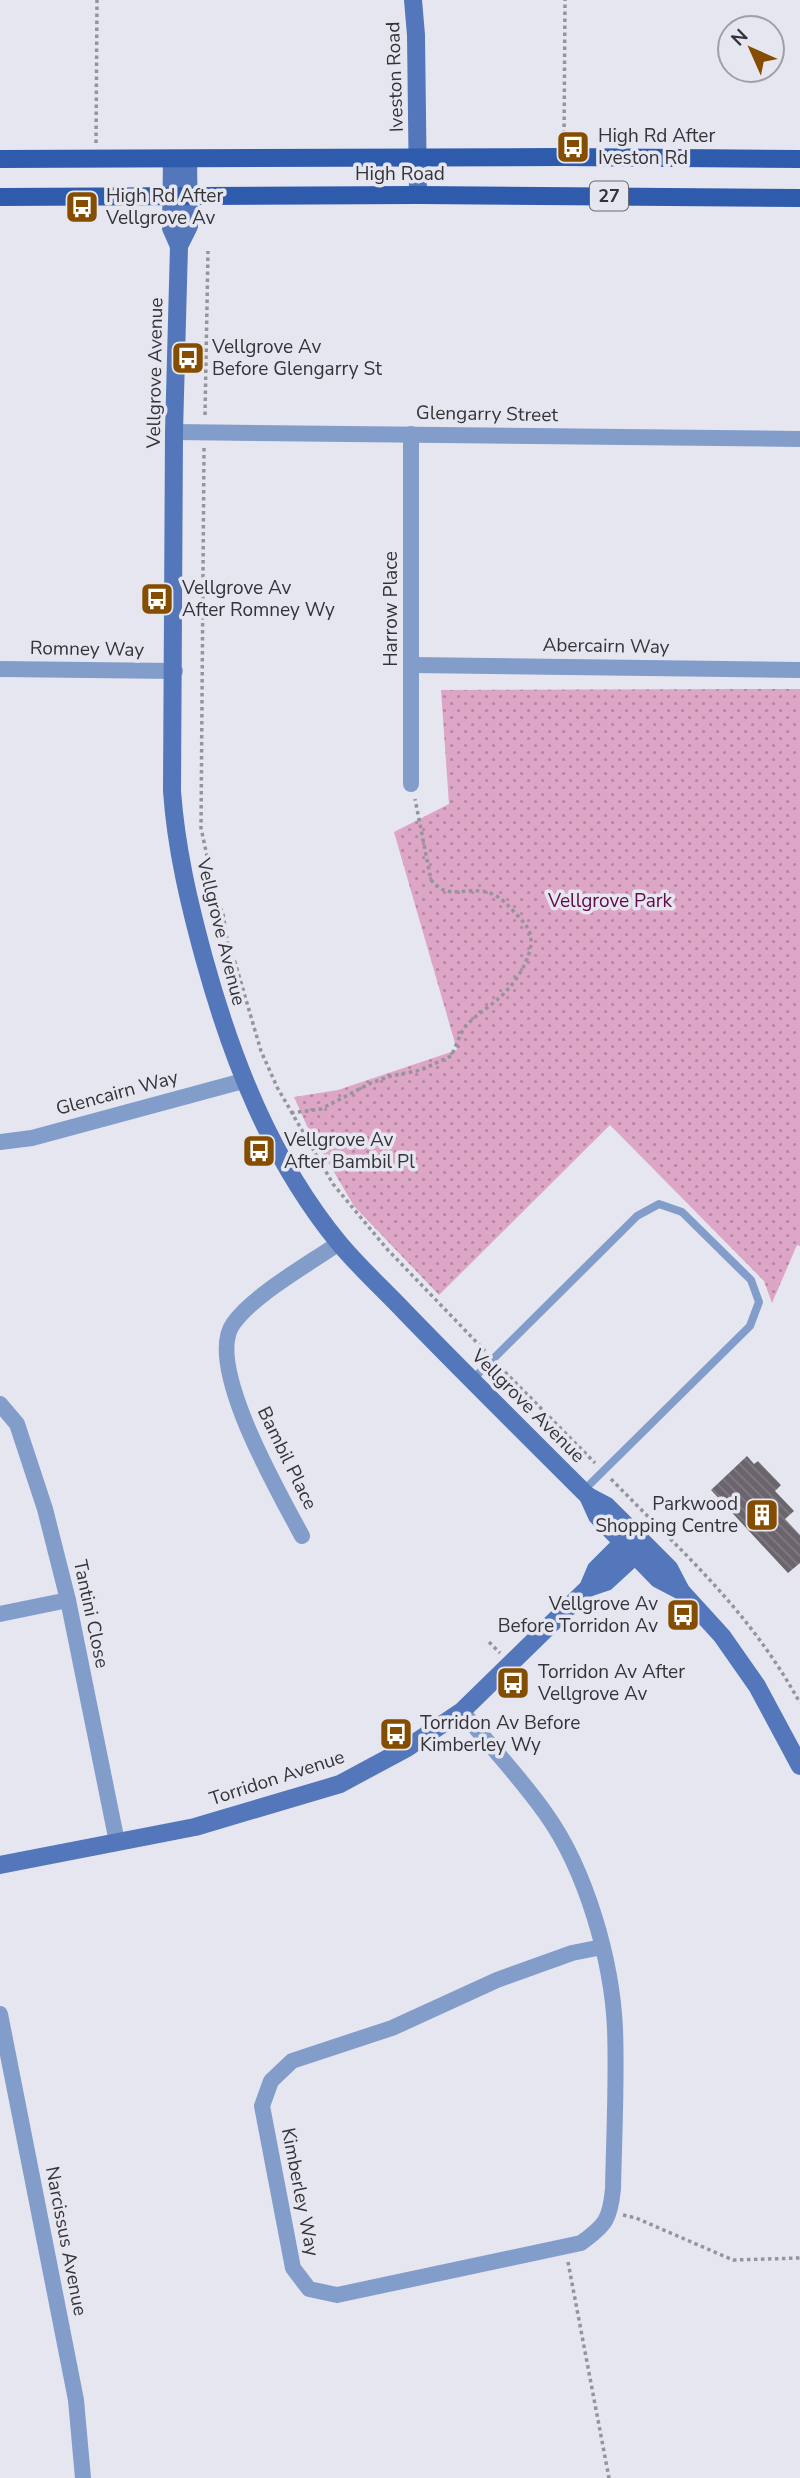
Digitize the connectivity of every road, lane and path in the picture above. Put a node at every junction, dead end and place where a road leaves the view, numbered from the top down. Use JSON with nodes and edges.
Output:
{"nodes":[{"id":1,"x":97,"y":0,"type":"edge"},
{"id":2,"x":413,"y":0,"type":"edge"},
{"id":3,"x":565,"y":0,"type":"edge"},
{"id":4,"x":564,"y":143,"type":"dead end"},
{"id":5,"x":419,"y":158,"type":"junction"},
{"id":6,"x":0,"y":159,"type":"edge"},
{"id":7,"x":96,"y":159,"type":"junction"},
{"id":8,"x":180,"y":159,"type":"junction"},
{"id":9,"x":800,"y":159,"type":"edge"},
{"id":10,"x":418,"y":195,"type":"junction"},
{"id":11,"x":0,"y":197,"type":"edge"},
{"id":12,"x":180,"y":197,"type":"junction"},
{"id":13,"x":800,"y":198,"type":"edge"},
{"id":14,"x":208,"y":251,"type":"dead end"},
{"id":15,"x":174,"y":432,"type":"junction"},
{"id":16,"x":205,"y":432,"type":"junction"},
{"id":17,"x":411,"y":435,"type":"junction"},
{"id":18,"x":800,"y":439,"type":"edge"},
{"id":19,"x":412,"y":665,"type":"junction"},
{"id":20,"x":0,"y":669,"type":"edge"},
{"id":21,"x":800,"y":670,"type":"edge"},
{"id":22,"x":174,"y":671,"type":"junction"},
{"id":23,"x":411,"y":784,"type":"joint"},
{"id":24,"x":243,"y":1081,"type":"junction"},
{"id":25,"x":291,"y":1113,"type":"junction"},
{"id":26,"x":0,"y":1142,"type":"edge"},
{"id":27,"x":339,"y":1243,"type":"junction"},
{"id":28,"x":493,"y":1360,"type":"junction"},
{"id":29,"x":472,"y":1381,"type":"junction"},
{"id":30,"x":0,"y":1404,"type":"edge"},
{"id":31,"x":603,"y":1471,"type":"junction"},
{"id":32,"x":586,"y":1493,"type":"junction"},
{"id":33,"x":302,"y":1536,"type":"dead end"},
{"id":34,"x":628,"y":1537,"type":"junction"},
{"id":35,"x":641,"y":1550,"type":"junction"},
{"id":36,"x":588,"y":1588,"type":"junction"},
{"id":37,"x":68,"y":1600,"type":"junction"},
{"id":38,"x":0,"y":1614,"type":"edge"},
{"id":39,"x":800,"y":1703,"type":"edge"},
{"id":40,"x":461,"y":1711,"type":"junction"},
{"id":41,"x":800,"y":1766,"type":"edge"},
{"id":42,"x":117,"y":1842,"type":"junction"},
{"id":43,"x":0,"y":1866,"type":"edge"},
{"id":44,"x":602,"y":1947,"type":"junction"},
{"id":45,"x":0,"y":2014,"type":"edge"},
{"id":46,"x":610,"y":2213,"type":"junction"},
{"id":47,"x":565,"y":2247,"type":"junction"},
{"id":48,"x":800,"y":2258,"type":"edge"},
{"id":49,"x":83,"y":2478,"type":"edge"},
{"id":50,"x":609,"y":2478,"type":"edge"}],
"edges":[{"from":1,"to":7,"type":"path"},
{"from":2,"to":5,"type":"street","name":"Iveston Road"},
{"from":3,"to":4,"type":"path"},
{"from":5,"to":8,"type":"main road","name":"High Road","number":"27"},
{"from":5,"to":9,"type":"main road","name":"High Road","number":"27"},
{"from":5,"to":10,"type":"street","name":"Iveston Road"},
{"from":6,"to":7,"type":"main road","name":"High Road","number":"27"},
{"from":7,"to":8,"type":"main road","name":"High Road","number":"27"},
{"from":8,"to":12,"type":"street","name":"Vellgrove Avenue"},
{"from":10,"to":12,"type":"main road","name":"High Road","number":"27"},
{"from":10,"to":13,"type":"main road","name":"High Road","number":"27"},
{"from":11,"to":12,"type":"main road","name":"High Road","number":"27"},
{"from":12,"to":15,"type":"street","name":"Vellgrove Avenue"},
{"from":14,"to":16,"type":"path"},
{"from":15,"to":16,"type":"street","name":"Glengarry Street"},
{"from":15,"to":22,"type":"street","name":"Vellgrove Avenue"},
{"from":16,"to":17,"type":"street","name":"Glengarry Street"},
{"from":16,"to":25,"type":"path"},
{"from":17,"to":18,"type":"street","name":"Glengarry Street"},
{"from":17,"to":19,"type":"street","name":"Harrow Place"},
{"from":19,"to":21,"type":"street","name":"Abercairn Way"},
{"from":19,"to":23,"type":"street","name":"Harrow Place"},
{"from":20,"to":22,"type":"street","name":"Romney Way"},
{"from":22,"to":24,"type":"street","name":"Vellgrove Avenue"},
{"from":23,"to":25,"type":"path"},
{"from":24,"to":26,"type":"street","name":"Glencairn Way"},
{"from":24,"to":27,"type":"street","name":"Vellgrove Avenue"},
{"from":25,"to":28,"type":"path"},
{"from":27,"to":29,"type":"street","name":"Vellgrove Avenue"},
{"from":27,"to":33,"type":"street","name":"Bambil Place"},
{"from":28,"to":29,"type":"lane"},
{"from":28,"to":31,"type":"path"},
{"from":28,"to":31,"type":"lane"},
{"from":29,"to":32,"type":"street","name":"Vellgrove Avenue"},
{"from":30,"to":37,"type":"street","name":"Tantini Close"},
{"from":31,"to":32,"type":"lane"},
{"from":31,"to":39,"type":"path"},
{"from":32,"to":34,"type":"street","name":"Vellgrove Avenue"},
{"from":34,"to":35,"type":"street","name":"Vellgrove Avenue"},
{"from":34,"to":36,"type":"street","name":"Torridon Avenue"},
{"from":35,"to":36,"type":"street","name":"Torridon Avenue"},
{"from":35,"to":41,"type":"street","name":"Vellgrove Avenue"},
{"from":36,"to":40,"type":"street","name":"Torridon Avenue"},
{"from":37,"to":38,"type":"street"},
{"from":37,"to":42,"type":"street","name":"Tantini Close"},
{"from":40,"to":42,"type":"street","name":"Torridon Avenue"},
{"from":40,"to":44,"type":"street"},
{"from":42,"to":43,"type":"street","name":"Torridon Avenue"},
{"from":44,"to":46,"type":"street"},
{"from":44,"to":47,"type":"street","name":"Kimberley Way"},
{"from":45,"to":49,"type":"street","name":"Narcissus Avenue"},
{"from":46,"to":47,"type":"street","name":"Kimberley Way"},
{"from":46,"to":48,"type":"path"},
{"from":47,"to":50,"type":"path"}]}
